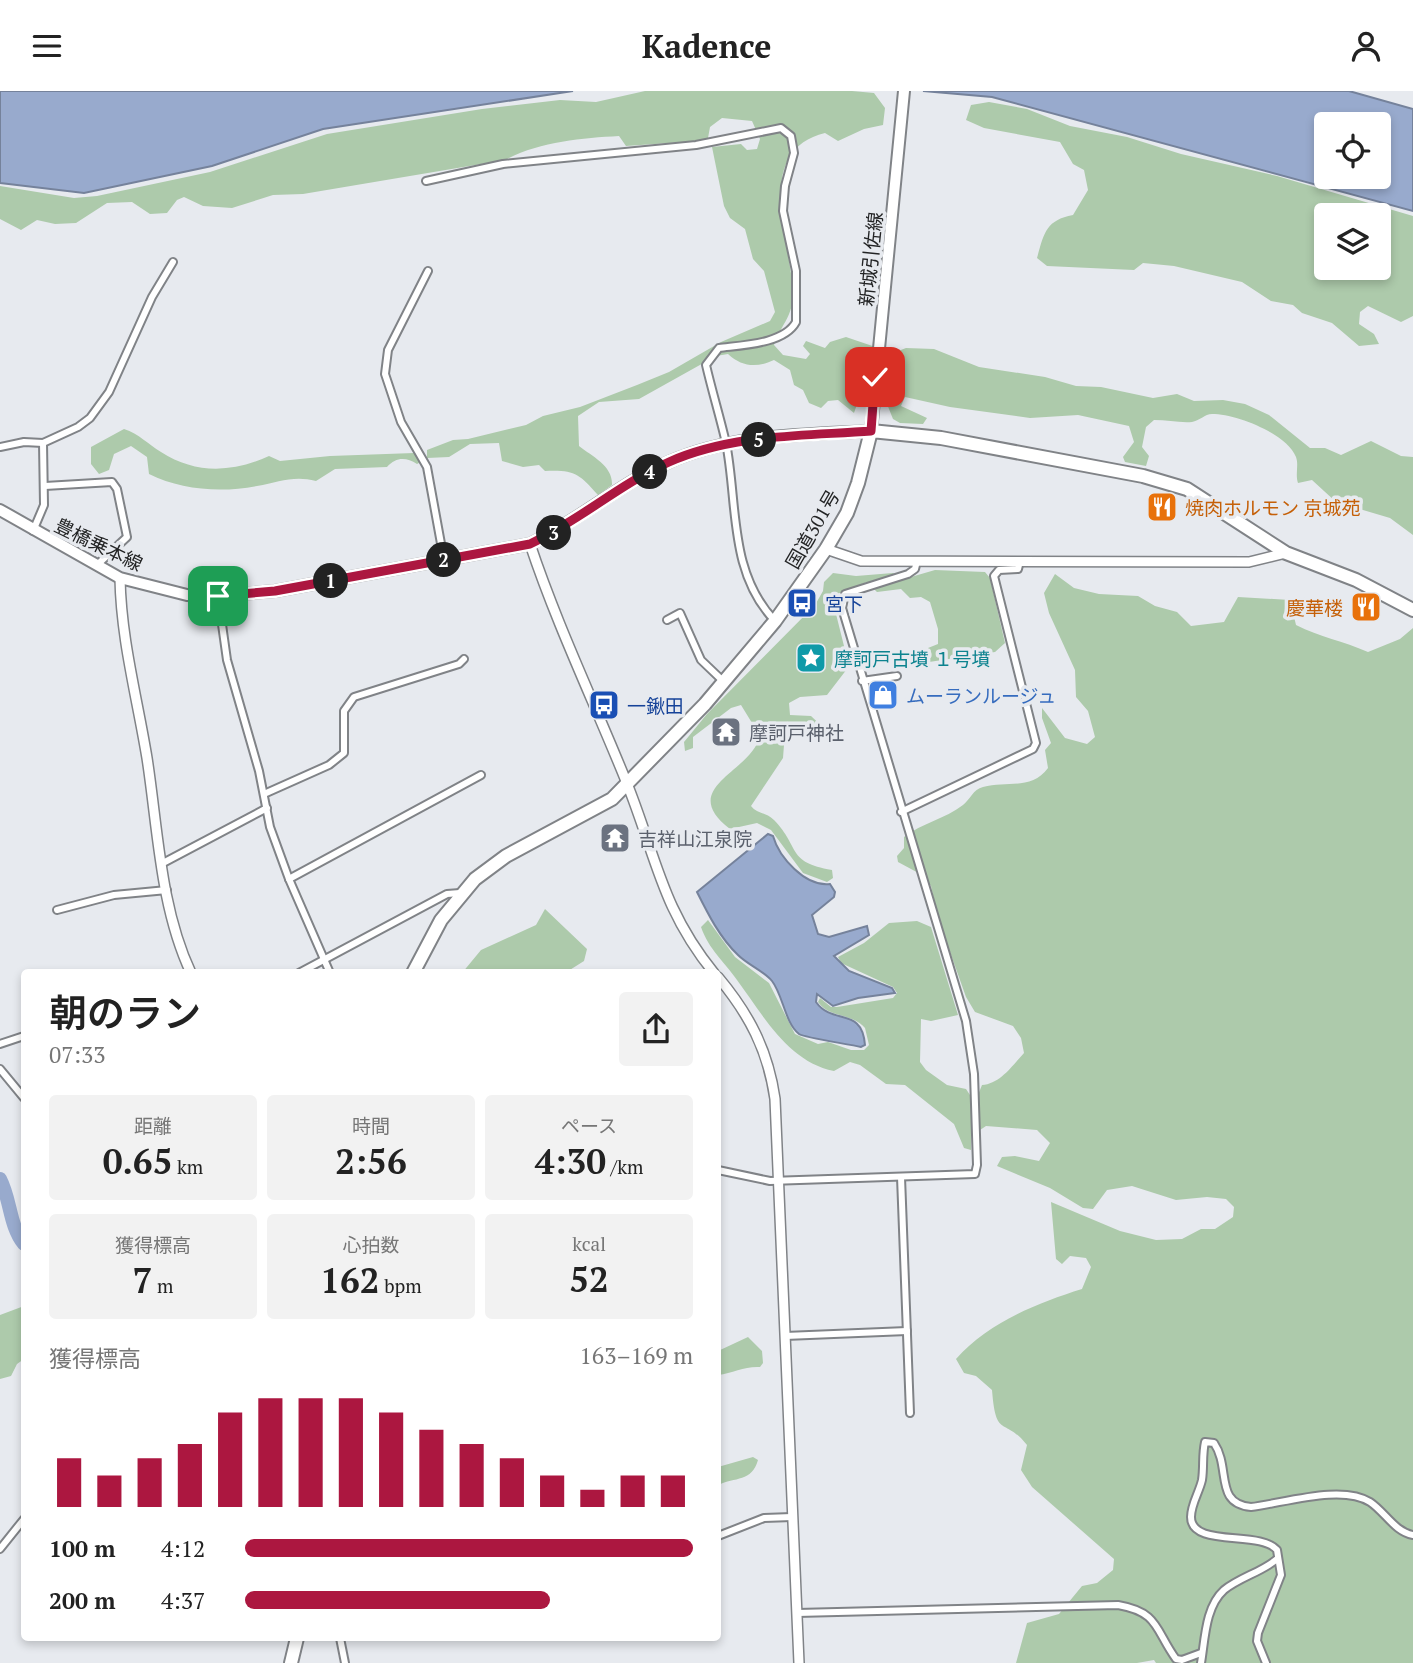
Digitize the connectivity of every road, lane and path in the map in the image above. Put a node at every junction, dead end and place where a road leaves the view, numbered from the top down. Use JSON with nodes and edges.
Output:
{"nodes":[{"id":1,"x":904,"y":91,"type":"edge"},
{"id":2,"x":426,"y":181,"type":"dead end"},
{"id":3,"x":173,"y":262,"type":"dead end"},
{"id":4,"x":428,"y":271,"type":"dead end"},
{"id":5,"x":871,"y":431,"type":"junction"},
{"id":6,"x":43,"y":443,"type":"junction"},
{"id":7,"x":726,"y":445,"type":"junction"},
{"id":8,"x":0,"y":447,"type":"edge"},
{"id":9,"x":45,"y":485,"type":"junction"},
{"id":10,"x":0,"y":510,"type":"edge"},
{"id":11,"x":33,"y":531,"type":"junction"},
{"id":12,"x":1266,"y":541,"type":"junction"},
{"id":13,"x":530,"y":544,"type":"junction"},
{"id":14,"x":826,"y":549,"type":"junction"},
{"id":15,"x":1286,"y":553,"type":"junction"},
{"id":16,"x":1262,"y":559,"type":"junction"},
{"id":17,"x":444,"y":560,"type":"junction"},
{"id":18,"x":917,"y":561,"type":"junction"},
{"id":19,"x":1020,"y":561,"type":"junction"},
{"id":20,"x":97,"y":565,"type":"junction"},
{"id":21,"x":120,"y":578,"type":"junction"},
{"id":22,"x":218,"y":596,"type":"junction"},
{"id":23,"x":1413,"y":610,"type":"edge"},
{"id":24,"x":667,"y":620,"type":"dead end"},
{"id":25,"x":775,"y":621,"type":"junction"},
{"id":26,"x":464,"y":659,"type":"dead end"},
{"id":27,"x":897,"y":676,"type":"dead end"},
{"id":28,"x":862,"y":681,"type":"junction"},
{"id":29,"x":724,"y":682,"type":"junction"},
{"id":30,"x":481,"y":775,"type":"dead end"},
{"id":31,"x":628,"y":786,"type":"junction"},
{"id":32,"x":264,"y":794,"type":"junction"},
{"id":33,"x":267,"y":809,"type":"junction"},
{"id":34,"x":901,"y":812,"type":"junction"},
{"id":35,"x":163,"y":863,"type":"junction"},
{"id":36,"x":289,"y":879,"type":"junction"},
{"id":37,"x":167,"y":890,"type":"junction"},
{"id":38,"x":460,"y":893,"type":"junction"},
{"id":39,"x":57,"y":910,"type":"dead end"},
{"id":40,"x":324,"y":960,"type":"junction"},
{"id":41,"x":189,"y":969,"type":"edge"},
{"id":42,"x":307,"y":969,"type":"edge"},
{"id":43,"x":328,"y":969,"type":"edge"},
{"id":44,"x":415,"y":969,"type":"edge"},
{"id":45,"x":712,"y":969,"type":"edge"},
{"id":46,"x":721,"y":981,"type":"edge"},
{"id":47,"x":21,"y":1038,"type":"edge"},
{"id":48,"x":0,"y":1044,"type":"edge"},
{"id":49,"x":0,"y":1069,"type":"edge"},
{"id":50,"x":21,"y":1094,"type":"edge"},
{"id":51,"x":721,"y":1171,"type":"edge"},
{"id":52,"x":901,"y":1177,"type":"junction"},
{"id":53,"x":779,"y":1181,"type":"junction"},
{"id":54,"x":907,"y":1331,"type":"junction"},
{"id":55,"x":785,"y":1336,"type":"junction"},
{"id":56,"x":910,"y":1413,"type":"dead end"},
{"id":57,"x":792,"y":1517,"type":"junction"},
{"id":58,"x":21,"y":1523,"type":"edge"},
{"id":59,"x":721,"y":1535,"type":"edge"},
{"id":60,"x":1413,"y":1535,"type":"edge"},
{"id":61,"x":0,"y":1549,"type":"edge"},
{"id":62,"x":1277,"y":1559,"type":"junction"},
{"id":63,"x":797,"y":1613,"type":"junction"},
{"id":64,"x":296,"y":1641,"type":"edge"},
{"id":65,"x":341,"y":1641,"type":"edge"},
{"id":66,"x":1201,"y":1653,"type":"junction"},
{"id":67,"x":292,"y":1663,"type":"edge"},
{"id":68,"x":345,"y":1663,"type":"edge"},
{"id":69,"x":799,"y":1663,"type":"edge"},
{"id":70,"x":1201,"y":1663,"type":"edge"},
{"id":71,"x":1266,"y":1663,"type":"edge"}],
"edges":[{"from":1,"to":5,"type":"main road","name":"新城引佐線"},
{"from":2,"to":7,"type":"street"},
{"from":3,"to":6,"type":"street"},
{"from":4,"to":17,"type":"street"},
{"from":5,"to":7,"type":"main road","name":"豊橋乗本線"},
{"from":5,"to":12,"type":"highway"},
{"from":5,"to":14,"type":"highway","name":"国道301号"},
{"from":6,"to":8,"type":"street"},
{"from":6,"to":9,"type":"street"},
{"from":7,"to":13,"type":"main road","name":"豊橋乗本線"},
{"from":7,"to":25,"type":"street"},
{"from":9,"to":11,"type":"street"},
{"from":9,"to":20,"type":"street"},
{"from":10,"to":11,"type":"main road","name":"豊橋乗本線"},
{"from":11,"to":20,"type":"main road","name":"豊橋乗本線"},
{"from":12,"to":15,"type":"highway"},
{"from":12,"to":16,"type":"street"},
{"from":13,"to":17,"type":"main road","name":"豊橋乗本線"},
{"from":13,"to":31,"type":"street"},
{"from":14,"to":18,"type":"street"},
{"from":14,"to":25,"type":"highway","name":"国道301号"},
{"from":15,"to":16,"type":"street"},
{"from":15,"to":23,"type":"highway"},
{"from":16,"to":19,"type":"street"},
{"from":17,"to":22,"type":"main road","name":"豊橋乗本線"},
{"from":18,"to":19,"type":"street"},
{"from":18,"to":28,"type":"street"},
{"from":19,"to":34,"type":"street"},
{"from":20,"to":21,"type":"main road","name":"豊橋乗本線"},
{"from":21,"to":22,"type":"main road","name":"豊橋乗本線"},
{"from":21,"to":35,"type":"street"},
{"from":22,"to":32,"type":"street"},
{"from":24,"to":29,"type":"street"},
{"from":25,"to":29,"type":"highway","name":"国道301号"},
{"from":26,"to":32,"type":"street"},
{"from":27,"to":28,"type":"street"},
{"from":28,"to":34,"type":"street"},
{"from":29,"to":31,"type":"highway","name":"国道301号"},
{"from":30,"to":36,"type":"street"},
{"from":31,"to":38,"type":"highway","name":"国道301号"},
{"from":31,"to":45,"type":"street"},
{"from":32,"to":33,"type":"street"},
{"from":33,"to":35,"type":"street"},
{"from":33,"to":36,"type":"street"},
{"from":34,"to":52,"type":"street"},
{"from":35,"to":37,"type":"street"},
{"from":36,"to":40,"type":"street"},
{"from":37,"to":39,"type":"street"},
{"from":37,"to":41,"type":"street"},
{"from":38,"to":40,"type":"street"},
{"from":38,"to":44,"type":"highway","name":"国道301号"},
{"from":40,"to":42,"type":"street"},
{"from":40,"to":43,"type":"street"},
{"from":46,"to":53,"type":"street"},
{"from":47,"to":48,"type":"street"},
{"from":49,"to":50,"type":"street"},
{"from":51,"to":53,"type":"street"},
{"from":52,"to":53,"type":"street"},
{"from":52,"to":54,"type":"street"},
{"from":53,"to":55,"type":"street"},
{"from":54,"to":55,"type":"street"},
{"from":54,"to":56,"type":"street"},
{"from":55,"to":57,"type":"street"},
{"from":57,"to":59,"type":"street"},
{"from":57,"to":63,"type":"street"},
{"from":58,"to":61,"type":"street"},
{"from":60,"to":62,"type":"street"},
{"from":62,"to":66,"type":"street"},
{"from":62,"to":71,"type":"street"},
{"from":63,"to":66,"type":"street"},
{"from":63,"to":69,"type":"street"},
{"from":64,"to":67,"type":"highway"},
{"from":65,"to":68,"type":"street"},
{"from":66,"to":70,"type":"street"}]}
